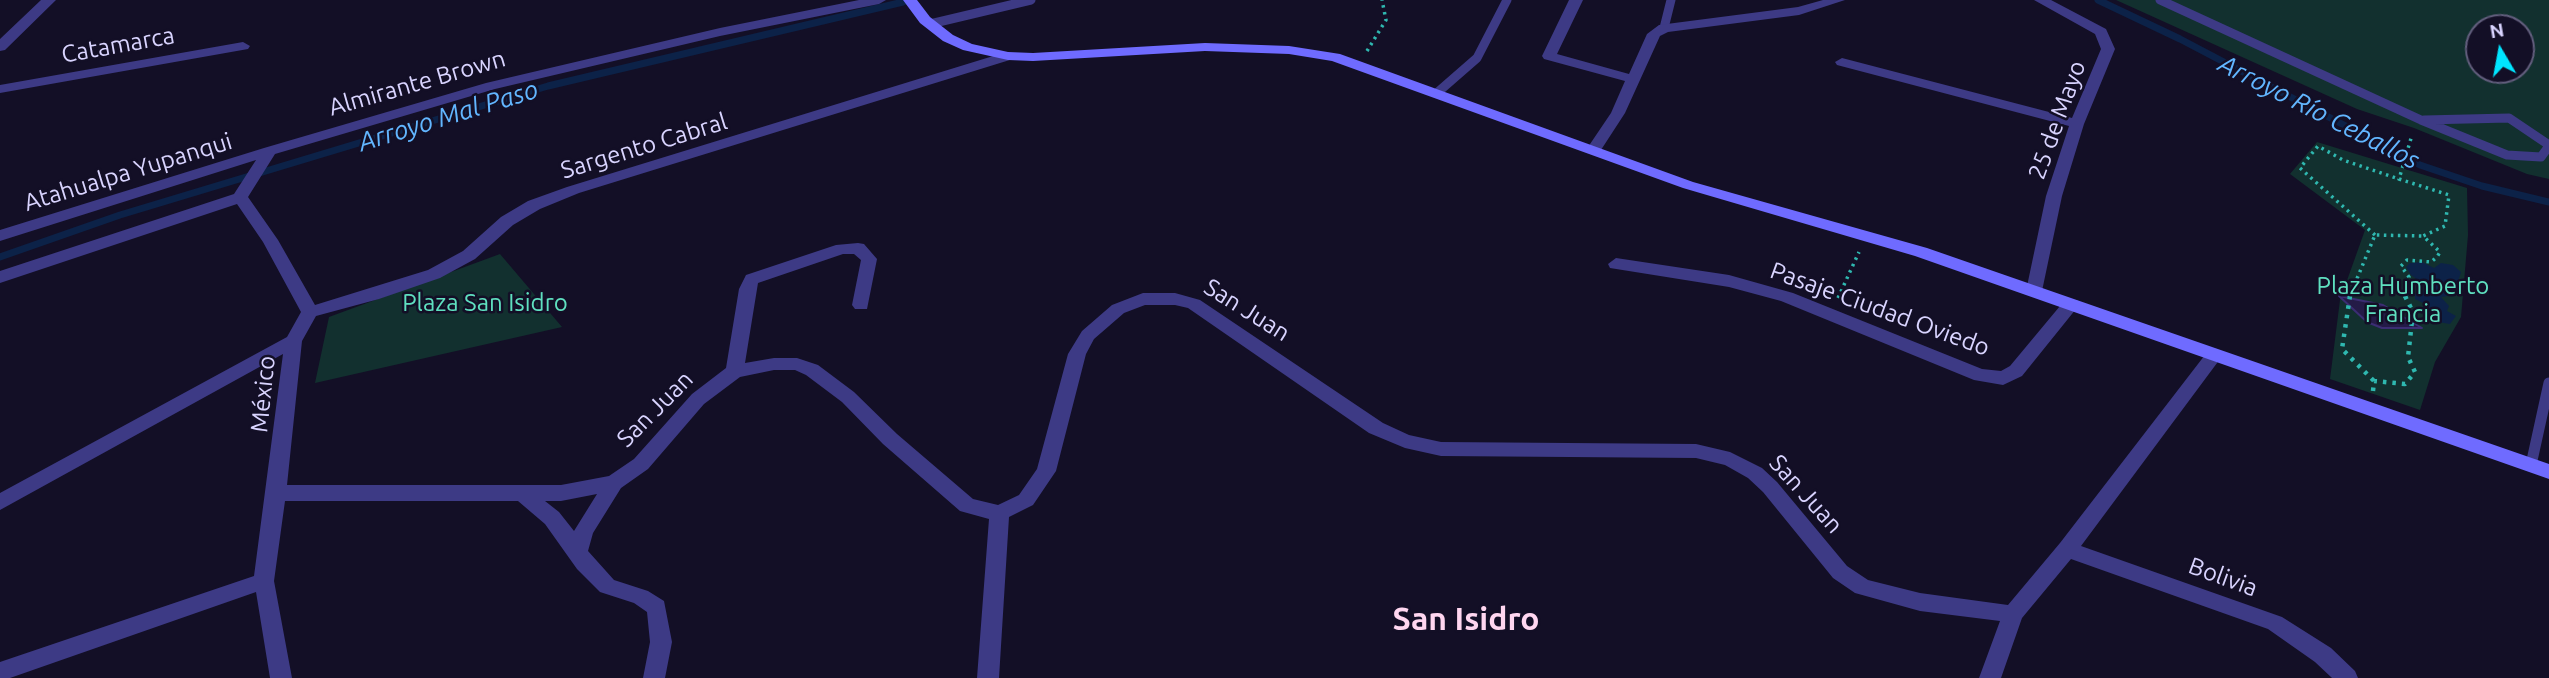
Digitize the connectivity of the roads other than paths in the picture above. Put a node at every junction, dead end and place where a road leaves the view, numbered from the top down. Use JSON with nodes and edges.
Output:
{"nodes":[{"id":1,"x":49,"y":0,"type":"edge"},
{"id":2,"x":879,"y":0,"type":"edge"},
{"id":3,"x":910,"y":0,"type":"edge"},
{"id":4,"x":1031,"y":0,"type":"edge"},
{"id":5,"x":1507,"y":0,"type":"edge"},
{"id":6,"x":1576,"y":0,"type":"edge"},
{"id":7,"x":1671,"y":0,"type":"edge"},
{"id":8,"x":1838,"y":0,"type":"edge"},
{"id":9,"x":2041,"y":0,"type":"edge"},
{"id":10,"x":2160,"y":0,"type":"edge"},
{"id":11,"x":930,"y":24,"type":"junction"},
{"id":12,"x":1664,"y":28,"type":"junction"},
{"id":13,"x":243,"y":46,"type":"dead end"},
{"id":14,"x":0,"y":47,"type":"edge"},
{"id":15,"x":1008,"y":56,"type":"junction"},
{"id":16,"x":1842,"y":62,"type":"dead end"},
{"id":17,"x":1633,"y":79,"type":"junction"},
{"id":18,"x":0,"y":89,"type":"edge"},
{"id":19,"x":1438,"y":92,"type":"junction"},
{"id":20,"x":2077,"y":124,"type":"junction"},
{"id":21,"x":2417,"y":124,"type":"junction"},
{"id":22,"x":2549,"y":145,"type":"edge"},
{"id":23,"x":1594,"y":150,"type":"junction"},
{"id":24,"x":269,"y":151,"type":"junction"},
{"id":25,"x":243,"y":192,"type":"junction"},
{"id":26,"x":0,"y":236,"type":"edge"},
{"id":27,"x":1616,"y":264,"type":"dead end"},
{"id":28,"x":0,"y":277,"type":"edge"},
{"id":29,"x":2034,"y":291,"type":"junction"},
{"id":30,"x":2071,"y":304,"type":"junction"},
{"id":31,"x":861,"y":305,"type":"dead end"},
{"id":32,"x":310,"y":312,"type":"junction"},
{"id":33,"x":293,"y":341,"type":"junction"},
{"id":34,"x":2214,"y":355,"type":"junction"},
{"id":35,"x":735,"y":371,"type":"junction"},
{"id":36,"x":2549,"y":383,"type":"edge"},
{"id":37,"x":2530,"y":465,"type":"junction"},
{"id":38,"x":2549,"y":472,"type":"edge"},
{"id":39,"x":614,"y":483,"type":"junction"},
{"id":40,"x":275,"y":493,"type":"junction"},
{"id":41,"x":523,"y":494,"type":"junction"},
{"id":42,"x":0,"y":502,"type":"edge"},
{"id":43,"x":999,"y":513,"type":"junction"},
{"id":44,"x":2067,"y":550,"type":"junction"},
{"id":45,"x":578,"y":551,"type":"junction"},
{"id":46,"x":264,"y":581,"type":"junction"},
{"id":47,"x":2013,"y":614,"type":"junction"},
{"id":48,"x":0,"y":672,"type":"edge"},
{"id":49,"x":281,"y":678,"type":"edge"},
{"id":50,"x":654,"y":678,"type":"edge"},
{"id":51,"x":988,"y":678,"type":"edge"},
{"id":52,"x":1990,"y":678,"type":"edge"},
{"id":53,"x":2347,"y":678,"type":"edge"}],
"edges":[{"from":1,"to":14,"type":"street"},
{"from":2,"to":24,"type":"street","name":"Almirante Brown"},
{"from":3,"to":11,"type":"main road"},
{"from":4,"to":11,"type":"lane"},
{"from":5,"to":19,"type":"lane"},
{"from":6,"to":17,"type":"street"},
{"from":7,"to":12,"type":"lane"},
{"from":8,"to":12,"type":"street"},
{"from":9,"to":20,"type":"street","name":"25 de Mayo"},
{"from":10,"to":21,"type":"lane"},
{"from":11,"to":15,"type":"main road"},
{"from":12,"to":17,"type":"street"},
{"from":13,"to":18,"type":"street","name":"Catamarca"},
{"from":15,"to":19,"type":"main road"},
{"from":15,"to":32,"type":"street","name":"Sargento Cabral"},
{"from":16,"to":20,"type":"street"},
{"from":17,"to":23,"type":"street"},
{"from":19,"to":23,"type":"main road"},
{"from":20,"to":29,"type":"street","name":"25 de Mayo"},
{"from":21,"to":22,"type":"lane"},
{"from":21,"to":22,"type":"lane"},
{"from":23,"to":29,"type":"main road"},
{"from":24,"to":25,"type":"street"},
{"from":24,"to":26,"type":"street","name":"Atahualpa Yupanqui"},
{"from":25,"to":28,"type":"street"},
{"from":25,"to":32,"type":"street"},
{"from":27,"to":30,"type":"street","name":"Pasaje Ciudad Oviedo"},
{"from":29,"to":30,"type":"main road"},
{"from":30,"to":34,"type":"main road"},
{"from":31,"to":35,"type":"street"},
{"from":32,"to":33,"type":"street","name":"México"},
{"from":33,"to":40,"type":"street","name":"México"},
{"from":33,"to":42,"type":"street"},
{"from":34,"to":37,"type":"main road"},
{"from":34,"to":44,"type":"street"},
{"from":35,"to":39,"type":"street","name":"San Juan"},
{"from":35,"to":43,"type":"street","name":"San Juan"},
{"from":36,"to":37,"type":"lane"},
{"from":37,"to":38,"type":"main road"},
{"from":39,"to":41,"type":"street","name":"San Juan"},
{"from":39,"to":45,"type":"street"},
{"from":40,"to":41,"type":"street","name":"San Juan"},
{"from":40,"to":46,"type":"street","name":"México"},
{"from":41,"to":45,"type":"street"},
{"from":43,"to":47,"type":"street","name":"San Juan"},
{"from":43,"to":51,"type":"street"},
{"from":44,"to":47,"type":"street"},
{"from":44,"to":53,"type":"street","name":"Bolivia"},
{"from":45,"to":50,"type":"street"},
{"from":46,"to":48,"type":"street"},
{"from":46,"to":49,"type":"street","name":"México"},
{"from":47,"to":52,"type":"street"}]}
